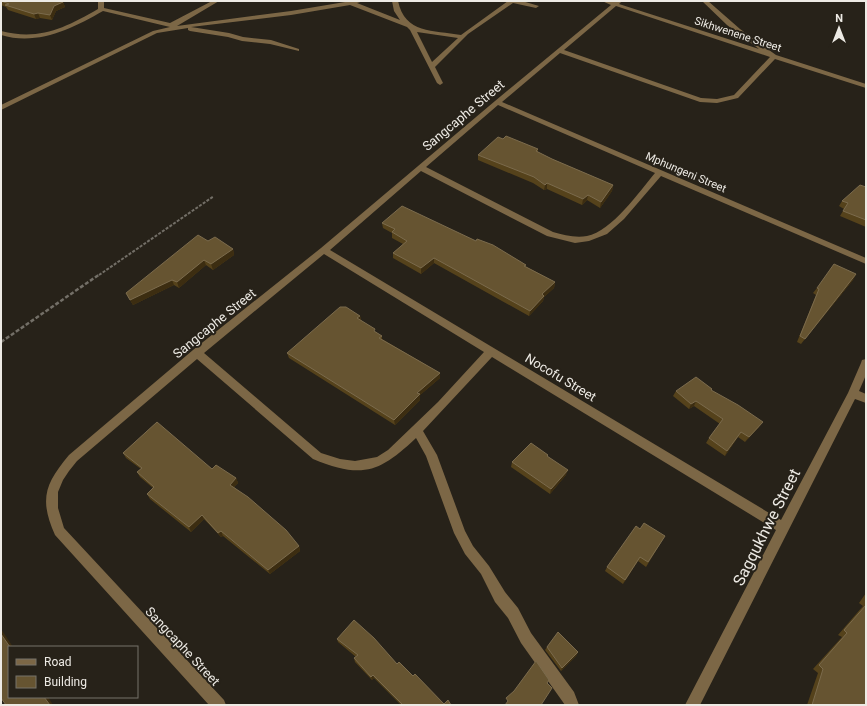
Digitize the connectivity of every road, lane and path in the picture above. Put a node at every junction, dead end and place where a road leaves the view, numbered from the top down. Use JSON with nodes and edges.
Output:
{"nodes":[{"id":1,"x":101,"y":1,"type":"edge"},
{"id":2,"x":216,"y":1,"type":"edge"},
{"id":3,"x":361,"y":1,"type":"edge"},
{"id":4,"x":395,"y":1,"type":"edge"},
{"id":5,"x":513,"y":1,"type":"edge"},
{"id":6,"x":605,"y":1,"type":"edge"},
{"id":7,"x":705,"y":1,"type":"edge"},
{"id":8,"x":348,"y":2,"type":"edge"},
{"id":9,"x":617,"y":3,"type":"edge"},
{"id":10,"x":536,"y":6,"type":"dead end"},
{"id":11,"x":102,"y":8,"type":"junction"},
{"id":12,"x":171,"y":25,"type":"junction"},
{"id":13,"x":179,"y":27,"type":"junction"},
{"id":14,"x":412,"y":28,"type":"junction"},
{"id":15,"x":1,"y":33,"type":"edge"},
{"id":16,"x":463,"y":37,"type":"junction"},
{"id":17,"x":297,"y":50,"type":"dead end"},
{"id":18,"x":561,"y":51,"type":"junction"},
{"id":19,"x":774,"y":56,"type":"junction"},
{"id":20,"x":431,"y":67,"type":"junction"},
{"id":21,"x":440,"y":83,"type":"dead end"},
{"id":22,"x":866,"y":86,"type":"edge"},
{"id":23,"x":497,"y":102,"type":"junction"},
{"id":24,"x":1,"y":108,"type":"edge"},
{"id":25,"x":421,"y":168,"type":"junction"},
{"id":26,"x":660,"y":172,"type":"junction"},
{"id":27,"x":214,"y":196,"type":"dead end"},
{"id":28,"x":324,"y":250,"type":"junction"},
{"id":29,"x":866,"y":261,"type":"edge"},
{"id":30,"x":1,"y":342,"type":"edge"},
{"id":31,"x":491,"y":351,"type":"junction"},
{"id":32,"x":197,"y":353,"type":"junction"},
{"id":33,"x":866,"y":363,"type":"edge"},
{"id":34,"x":852,"y":393,"type":"junction"},
{"id":35,"x":866,"y":399,"type":"edge"},
{"id":36,"x":416,"y":430,"type":"junction"},
{"id":37,"x":783,"y":528,"type":"junction"},
{"id":38,"x":219,"y":705,"type":"edge"},
{"id":39,"x":572,"y":705,"type":"edge"},
{"id":40,"x":692,"y":705,"type":"edge"}],
"edges":[{"from":1,"to":11,"type":"street"},
{"from":2,"to":12,"type":"street"},
{"from":3,"to":8,"type":"street"},
{"from":4,"to":14,"type":"street"},
{"from":5,"to":10,"type":"street"},
{"from":5,"to":16,"type":"street"},
{"from":6,"to":9,"type":"street","name":"Sikhwenene Street"},
{"from":7,"to":19,"type":"street"},
{"from":8,"to":13,"type":"street"},
{"from":8,"to":14,"type":"street"},
{"from":9,"to":18,"type":"street","name":"Sangcaphe Street"},
{"from":9,"to":19,"type":"street","name":"Sikhwenene Street"},
{"from":11,"to":12,"type":"street"},
{"from":11,"to":15,"type":"street"},
{"from":12,"to":13,"type":"street"},
{"from":13,"to":17,"type":"street"},
{"from":13,"to":24,"type":"street"},
{"from":14,"to":16,"type":"street"},
{"from":14,"to":20,"type":"street"},
{"from":16,"to":20,"type":"street"},
{"from":18,"to":19,"type":"street"},
{"from":18,"to":23,"type":"street","name":"Sangcaphe Street"},
{"from":19,"to":22,"type":"street","name":"Sikhwenene Street"},
{"from":20,"to":21,"type":"street"},
{"from":23,"to":25,"type":"street","name":"Sangcaphe Street"},
{"from":23,"to":26,"type":"street","name":"Mphungeni Street"},
{"from":25,"to":26,"type":"street"},
{"from":25,"to":28,"type":"street","name":"Sangcaphe Street"},
{"from":26,"to":29,"type":"street","name":"Mphungeni Street"},
{"from":27,"to":30,"type":"path"},
{"from":28,"to":31,"type":"street","name":"Nocofu Street"},
{"from":28,"to":32,"type":"street","name":"Sangcaphe Street"},
{"from":31,"to":36,"type":"street"},
{"from":31,"to":37,"type":"street","name":"Nocofu Street"},
{"from":32,"to":36,"type":"street"},
{"from":32,"to":38,"type":"street","name":"Sangcaphe Street"},
{"from":33,"to":34,"type":"street","name":"Sagqukhwe Street"},
{"from":34,"to":35,"type":"street"},
{"from":34,"to":37,"type":"street","name":"Sagqukhwe Street"},
{"from":36,"to":39,"type":"street"},
{"from":37,"to":40,"type":"street","name":"Sagqukhwe Street"}]}
